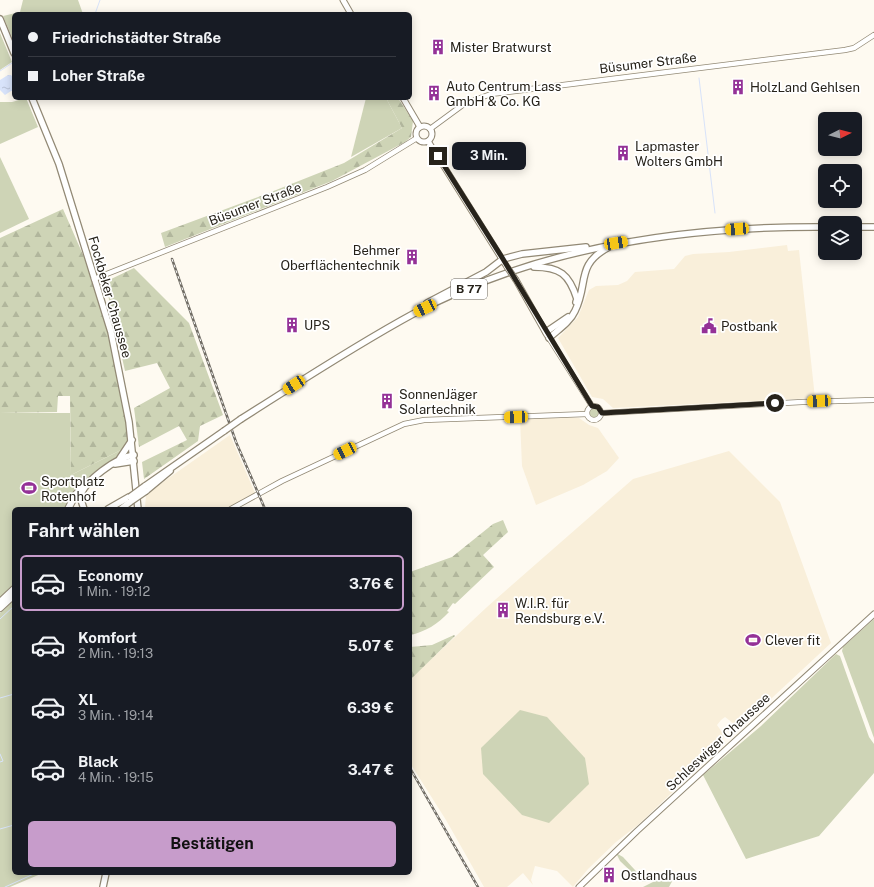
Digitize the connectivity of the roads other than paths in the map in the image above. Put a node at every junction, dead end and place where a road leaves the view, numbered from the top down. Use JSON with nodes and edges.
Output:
{"nodes":[{"id":1,"x":343,"y":0,"type":"edge"},
{"id":2,"x":350,"y":12,"type":"edge"},
{"id":3,"x":0,"y":19,"type":"edge"},
{"id":4,"x":874,"y":35,"type":"edge"},
{"id":5,"x":12,"y":49,"type":"edge"},
{"id":6,"x":33,"y":100,"type":"edge"},
{"id":7,"x":404,"y":100,"type":"edge"},
{"id":8,"x":420,"y":127,"type":"junction"},
{"id":9,"x":430,"y":128,"type":"junction"},
{"id":10,"x":417,"y":138,"type":"junction"},
{"id":11,"x":428,"y":141,"type":"junction"},
{"id":12,"x":818,"y":227,"type":"edge"},
{"id":13,"x":862,"y":227,"type":"edge"},
{"id":14,"x":874,"y":227,"type":"edge"},
{"id":15,"x":616,"y":243,"type":"junction"},
{"id":16,"x":608,"y":245,"type":"junction"},
{"id":17,"x":503,"y":259,"type":"junction"},
{"id":18,"x":525,"y":268,"type":"junction"},
{"id":19,"x":94,"y":279,"type":"junction"},
{"id":20,"x":414,"y":313,"type":"junction"},
{"id":21,"x":546,"y":332,"type":"junction"},
{"id":22,"x":549,"y":338,"type":"junction"},
{"id":23,"x":874,"y":400,"type":"edge"},
{"id":24,"x":592,"y":406,"type":"junction"},
{"id":25,"x":602,"y":413,"type":"junction"},
{"id":26,"x":587,"y":414,"type":"junction"},
{"id":27,"x":132,"y":440,"type":"junction"},
{"id":28,"x":134,"y":458,"type":"junction"},
{"id":29,"x":120,"y":459,"type":"junction"},
{"id":30,"x":114,"y":464,"type":"junction"},
{"id":31,"x":88,"y":482,"type":"junction"},
{"id":32,"x":130,"y":499,"type":"junction"},
{"id":33,"x":69,"y":507,"type":"edge"},
{"id":34,"x":83,"y":507,"type":"edge"},
{"id":35,"x":112,"y":507,"type":"edge"},
{"id":36,"x":117,"y":507,"type":"edge"},
{"id":37,"x":123,"y":507,"type":"edge"},
{"id":38,"x":138,"y":507,"type":"edge"},
{"id":39,"x":234,"y":507,"type":"edge"},
{"id":40,"x":12,"y":591,"type":"edge"},
{"id":41,"x":12,"y":597,"type":"edge"},
{"id":42,"x":0,"y":602,"type":"edge"},
{"id":43,"x":0,"y":608,"type":"edge"},
{"id":44,"x":874,"y":614,"type":"edge"},
{"id":45,"x":106,"y":875,"type":"edge"},
{"id":46,"x":103,"y":887,"type":"edge"},
{"id":47,"x":579,"y":887,"type":"edge"}],
"edges":[{"from":1,"to":2,"type":"main road"},
{"from":3,"to":5,"type":"main road"},
{"from":4,"to":9,"type":"street","name":"Büsumer Straße"},
{"from":6,"to":19,"type":"main road","name":"Fockbeker Chaussee"},
{"from":7,"to":8,"type":"main road"},
{"from":8,"to":9,"type":"main road"},
{"from":8,"to":10,"type":"main road"},
{"from":9,"to":11,"type":"main road"},
{"from":10,"to":11,"type":"main road"},
{"from":10,"to":19,"type":"street","name":"Büsumer Straße"},
{"from":11,"to":17,"type":"main road"},
{"from":12,"to":15,"type":"main road","number":"B 77"},
{"from":13,"to":14,"type":"main road"},
{"from":15,"to":16,"type":"main road","number":"B 77"},
{"from":15,"to":22,"type":"main road"},
{"from":16,"to":17,"type":"main road"},
{"from":16,"to":18,"type":"main road","number":"B 77"},
{"from":17,"to":20,"type":"main road"},
{"from":17,"to":21,"type":"main road","bridge":true},
{"from":18,"to":20,"type":"main road","number":"B 77"},
{"from":18,"to":21,"type":"main road"},
{"from":19,"to":27,"type":"main road","name":"Fockbeker Chaussee"},
{"from":20,"to":32,"type":"main road","number":"B 77","bridge":true},
{"from":21,"to":22,"type":"main road"},
{"from":22,"to":24,"type":"street"},
{"from":23,"to":25,"type":"street"},
{"from":24,"to":25,"type":"street"},
{"from":24,"to":26,"type":"street"},
{"from":25,"to":26,"type":"street"},
{"from":26,"to":39,"type":"street"},
{"from":27,"to":28,"type":"main road","name":"Fockbeker Chaussee"},
{"from":27,"to":29,"type":"main road"},
{"from":28,"to":29,"type":"main road"},
{"from":28,"to":30,"type":"main road"},
{"from":28,"to":38,"type":"main road","name":"Fockbeker Chaussee"},
{"from":29,"to":30,"type":"main road"},
{"from":30,"to":31,"type":"main road"},
{"from":31,"to":33,"type":"highway"},
{"from":31,"to":34,"type":"main road"},
{"from":32,"to":35,"type":"main road"},
{"from":32,"to":36,"type":"main road","number":"B 77"},
{"from":32,"to":37,"type":"main road"},
{"from":40,"to":42,"type":"highway"},
{"from":41,"to":43,"type":"highway"},
{"from":44,"to":47,"type":"main road","name":"Schleswiger Chaussee"},
{"from":45,"to":46,"type":"main road"}]}
